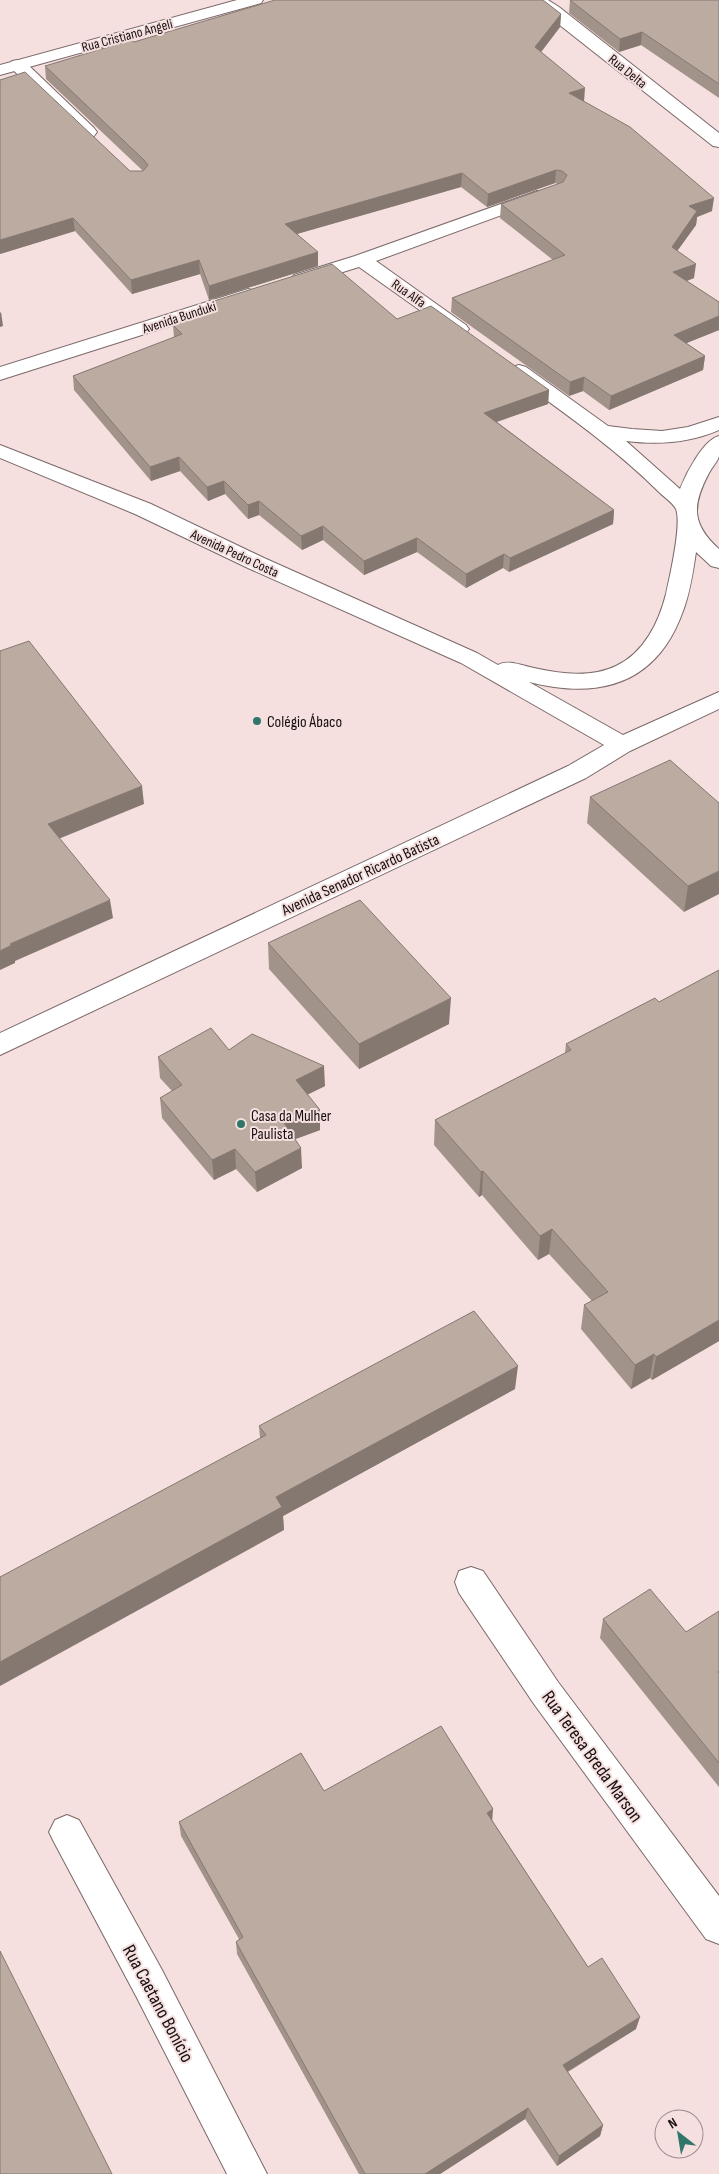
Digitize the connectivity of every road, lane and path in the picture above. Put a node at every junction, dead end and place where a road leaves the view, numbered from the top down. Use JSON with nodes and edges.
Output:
{"nodes":[{"id":1,"x":255,"y":0,"type":"edge"},
{"id":2,"x":536,"y":0,"type":"edge"},
{"id":3,"x":570,"y":5,"type":"dead end"},
{"id":4,"x":553,"y":10,"type":"junction"},
{"id":5,"x":18,"y":66,"type":"junction"},
{"id":6,"x":0,"y":70,"type":"edge"},
{"id":7,"x":719,"y":142,"type":"edge"},
{"id":8,"x":103,"y":146,"type":"edge"},
{"id":9,"x":555,"y":190,"type":"edge"},
{"id":10,"x":362,"y":260,"type":"junction"},
{"id":11,"x":286,"y":284,"type":"edge"},
{"id":12,"x":267,"y":290,"type":"edge"},
{"id":13,"x":474,"y":340,"type":"edge"},
{"id":14,"x":506,"y":362,"type":"edge"},
{"id":15,"x":0,"y":374,"type":"edge"},
{"id":16,"x":719,"y":423,"type":"edge"},
{"id":17,"x":602,"y":431,"type":"junction"},
{"id":18,"x":719,"y":442,"type":"edge"},
{"id":19,"x":0,"y":451,"type":"edge"},
{"id":20,"x":688,"y":518,"type":"junction"},
{"id":21,"x":719,"y":561,"type":"edge"},
{"id":22,"x":469,"y":658,"type":"junction"},
{"id":23,"x":719,"y":700,"type":"edge"},
{"id":24,"x":622,"y":746,"type":"junction"},
{"id":25,"x":0,"y":1045,"type":"edge"},
{"id":26,"x":471,"y":1582,"type":"dead end"},
{"id":27,"x":67,"y":1832,"type":"dead end"},
{"id":28,"x":719,"y":1926,"type":"edge"},
{"id":29,"x":248,"y":2174,"type":"edge"}],
"edges":[{"from":1,"to":5,"type":"street","name":"Rua Cristiano Angeli"},
{"from":2,"to":4,"type":"street","name":"Rua Delta"},
{"from":3,"to":4,"type":"street"},
{"from":4,"to":7,"type":"street","name":"Rua Delta"},
{"from":5,"to":6,"type":"street","name":"Rua Cristiano Angeli"},
{"from":5,"to":8,"type":"street"},
{"from":9,"to":10,"type":"street"},
{"from":10,"to":11,"type":"street"},
{"from":10,"to":13,"type":"street","name":"Rua Alfa"},
{"from":12,"to":15,"type":"street","name":"Avenida Bunduki"},
{"from":14,"to":17,"type":"street"},
{"from":16,"to":17,"type":"street"},
{"from":17,"to":20,"type":"street"},
{"from":18,"to":20,"type":"street"},
{"from":19,"to":22,"type":"street","name":"Avenida Pedro Costa"},
{"from":20,"to":21,"type":"street"},
{"from":20,"to":22,"type":"street"},
{"from":22,"to":24,"type":"street"},
{"from":23,"to":24,"type":"street","name":"Avenida Senador Ricardo Batista"},
{"from":24,"to":25,"type":"street","name":"Avenida Senador Ricardo Batista"},
{"from":26,"to":28,"type":"street","name":"Rua Teresa Breda Marson"},
{"from":27,"to":29,"type":"street","name":"Rua Caetano Bonício"}]}
